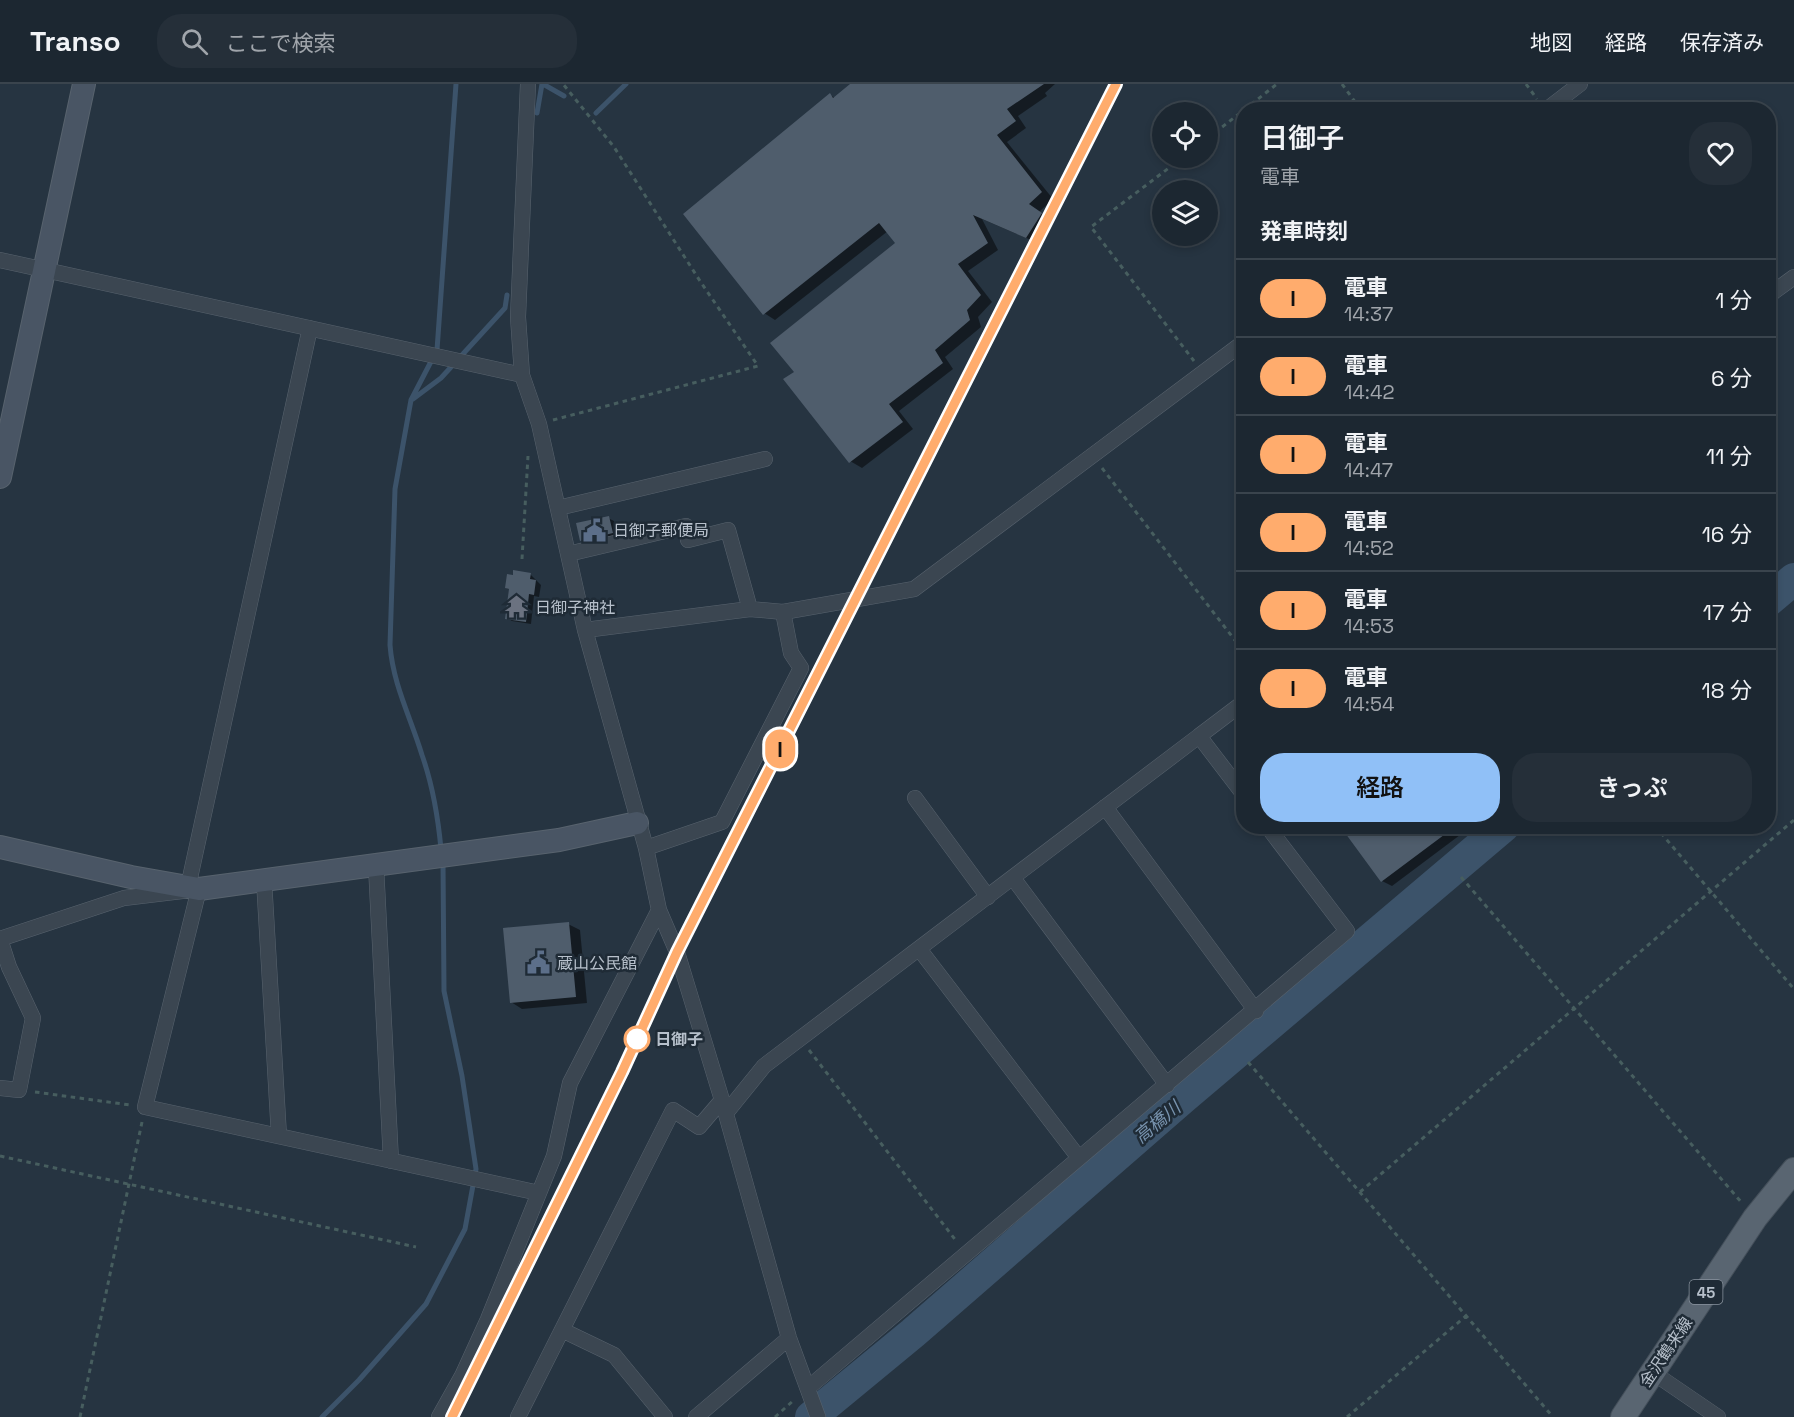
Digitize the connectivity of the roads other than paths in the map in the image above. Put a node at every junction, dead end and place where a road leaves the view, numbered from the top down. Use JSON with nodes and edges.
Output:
{"nodes":[{"id":1,"x":84,"y":84,"type":"edge"},
{"id":2,"x":528,"y":84,"type":"edge"},
{"id":3,"x":1580,"y":84,"type":"edge"},
{"id":4,"x":1556,"y":102,"type":"edge"},
{"id":5,"x":0,"y":260,"type":"edge"},
{"id":6,"x":43,"y":269,"type":"junction"},
{"id":7,"x":1794,"y":277,"type":"edge"},
{"id":8,"x":1776,"y":290,"type":"edge"},
{"id":9,"x":310,"y":328,"type":"junction"},
{"id":10,"x":1236,"y":348,"type":"edge"},
{"id":11,"x":522,"y":375,"type":"junction"},
{"id":12,"x":765,"y":459,"type":"dead end"},
{"id":13,"x":0,"y":477,"type":"edge"},
{"id":14,"x":558,"y":508,"type":"junction"},
{"id":15,"x":568,"y":554,"type":"junction"},
{"id":16,"x":750,"y":609,"type":"junction"},
{"id":17,"x":783,"y":612,"type":"junction"},
{"id":18,"x":585,"y":630,"type":"junction"},
{"id":19,"x":1236,"y":708,"type":"edge"},
{"id":20,"x":1199,"y":736,"type":"junction"},
{"id":21,"x":1236,"y":785,"type":"edge"},
{"id":22,"x":915,"y":798,"type":"dead end"},
{"id":23,"x":1105,"y":807,"type":"junction"},
{"id":24,"x":637,"y":823,"type":"junction"},
{"id":25,"x":1273,"y":834,"type":"edge"},
{"id":26,"x":0,"y":847,"type":"edge"},
{"id":27,"x":646,"y":848,"type":"junction"},
{"id":28,"x":376,"y":866,"type":"junction"},
{"id":29,"x":1013,"y":878,"type":"junction"},
{"id":30,"x":264,"y":880,"type":"junction"},
{"id":31,"x":193,"y":888,"type":"junction"},
{"id":32,"x":988,"y":897,"type":"junction"},
{"id":33,"x":659,"y":910,"type":"junction"},
{"id":34,"x":0,"y":939,"type":"edge"},
{"id":35,"x":920,"y":950,"type":"junction"},
{"id":36,"x":1256,"y":1011,"type":"junction"},
{"id":37,"x":1167,"y":1085,"type":"junction"},
{"id":38,"x":0,"y":1088,"type":"edge"},
{"id":39,"x":724,"y":1106,"type":"junction"},
{"id":40,"x":279,"y":1137,"type":"junction"},
{"id":41,"x":1079,"y":1158,"type":"junction"},
{"id":42,"x":391,"y":1161,"type":"junction"},
{"id":43,"x":1794,"y":1170,"type":"edge"},
{"id":44,"x":539,"y":1192,"type":"junction"},
{"id":45,"x":562,"y":1330,"type":"junction"},
{"id":46,"x":789,"y":1338,"type":"junction"},
{"id":47,"x":1652,"y":1372,"type":"junction"},
{"id":48,"x":810,"y":1393,"type":"junction"},
{"id":49,"x":439,"y":1417,"type":"edge"},
{"id":50,"x":518,"y":1417,"type":"edge"},
{"id":51,"x":665,"y":1417,"type":"edge"},
{"id":52,"x":696,"y":1417,"type":"edge"},
{"id":53,"x":818,"y":1417,"type":"edge"},
{"id":54,"x":1623,"y":1417,"type":"edge"},
{"id":55,"x":1719,"y":1417,"type":"edge"}],
"edges":[{"from":1,"to":6,"type":"street"},
{"from":2,"to":11,"type":"street"},
{"from":3,"to":4,"type":"street"},
{"from":5,"to":6,"type":"street"},
{"from":6,"to":9,"type":"street"},
{"from":6,"to":13,"type":"street"},
{"from":7,"to":8,"type":"street"},
{"from":9,"to":11,"type":"street"},
{"from":9,"to":31,"type":"street"},
{"from":10,"to":17,"type":"street"},
{"from":11,"to":14,"type":"street"},
{"from":12,"to":14,"type":"street"},
{"from":14,"to":15,"type":"street"},
{"from":15,"to":16,"type":"street"},
{"from":15,"to":18,"type":"street"},
{"from":16,"to":17,"type":"street"},
{"from":16,"to":18,"type":"street"},
{"from":17,"to":27,"type":"street"},
{"from":18,"to":24,"type":"street"},
{"from":19,"to":20,"type":"street"},
{"from":20,"to":21,"type":"street"},
{"from":20,"to":23,"type":"street"},
{"from":22,"to":32,"type":"street"},
{"from":23,"to":29,"type":"street"},
{"from":23,"to":36,"type":"street"},
{"from":24,"to":27,"type":"street"},
{"from":24,"to":28,"type":"street"},
{"from":25,"to":36,"type":"street"},
{"from":26,"to":31,"type":"street"},
{"from":27,"to":33,"type":"street"},
{"from":28,"to":30,"type":"street"},
{"from":28,"to":42,"type":"street"},
{"from":29,"to":32,"type":"street"},
{"from":29,"to":37,"type":"street"},
{"from":30,"to":31,"type":"street"},
{"from":30,"to":40,"type":"street"},
{"from":31,"to":34,"type":"street"},
{"from":31,"to":40,"type":"street"},
{"from":32,"to":35,"type":"street"},
{"from":33,"to":39,"type":"street"},
{"from":33,"to":44,"type":"street"},
{"from":34,"to":38,"type":"street"},
{"from":35,"to":39,"type":"street"},
{"from":35,"to":41,"type":"street"},
{"from":36,"to":37,"type":"street"},
{"from":37,"to":41,"type":"street"},
{"from":39,"to":45,"type":"street"},
{"from":39,"to":46,"type":"street"},
{"from":40,"to":42,"type":"street"},
{"from":41,"to":48,"type":"street"},
{"from":42,"to":44,"type":"street"},
{"from":43,"to":47,"type":"main road","name":"金沢鶴来線","number":"45"},
{"from":44,"to":49,"type":"street"},
{"from":45,"to":50,"type":"street"},
{"from":45,"to":51,"type":"street"},
{"from":46,"to":48,"type":"street"},
{"from":46,"to":52,"type":"street"},
{"from":47,"to":54,"type":"main road","name":"金沢鶴来線","number":"45"},
{"from":47,"to":55,"type":"street"},
{"from":48,"to":53,"type":"street"}]}
